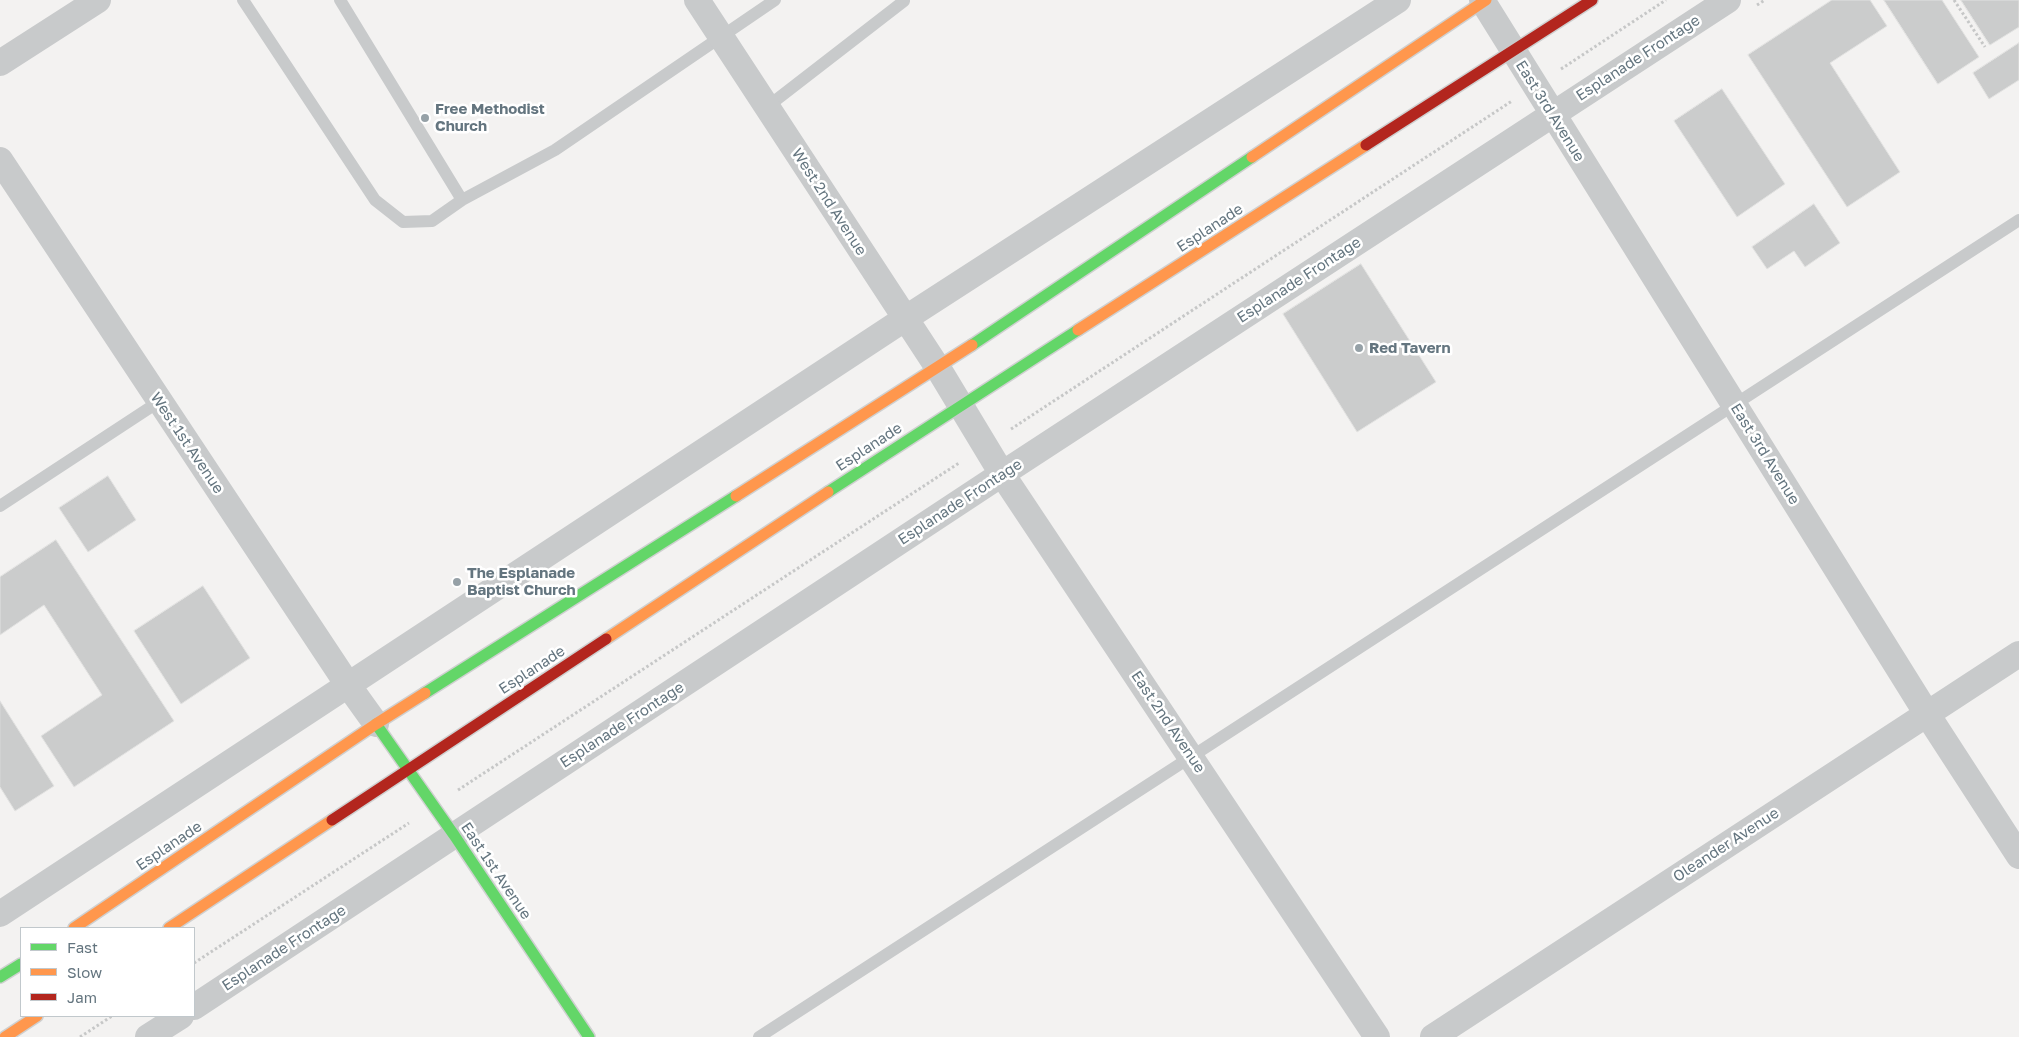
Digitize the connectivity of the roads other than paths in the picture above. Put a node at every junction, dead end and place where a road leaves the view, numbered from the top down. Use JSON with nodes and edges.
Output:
{"nodes":[{"id":1,"x":98,"y":0,"type":"edge"},
{"id":2,"x":243,"y":0,"type":"edge"},
{"id":3,"x":340,"y":0,"type":"edge"},
{"id":4,"x":696,"y":0,"type":"edge"},
{"id":5,"x":775,"y":0,"type":"edge"},
{"id":6,"x":1398,"y":0,"type":"edge"},
{"id":7,"x":1592,"y":0,"type":"edge"},
{"id":8,"x":1728,"y":0,"type":"edge"},
{"id":9,"x":904,"y":1,"type":"edge"},
{"id":10,"x":1484,"y":1,"type":"edge"},
{"id":11,"x":720,"y":36,"type":"junction"},
{"id":12,"x":1513,"y":52,"type":"junction"},
{"id":13,"x":0,"y":63,"type":"edge"},
{"id":14,"x":767,"y":107,"type":"junction"},
{"id":15,"x":1552,"y":114,"type":"junction"},
{"id":16,"x":0,"y":160,"type":"edge"},
{"id":17,"x":462,"y":200,"type":"junction"},
{"id":18,"x":2019,"y":220,"type":"edge"},
{"id":19,"x":906,"y":318,"type":"junction"},
{"id":20,"x":938,"y":368,"type":"junction"},
{"id":21,"x":160,"y":402,"type":"junction"},
{"id":22,"x":962,"y":404,"type":"junction"},
{"id":23,"x":1734,"y":405,"type":"junction"},
{"id":24,"x":1002,"y":474,"type":"junction"},
{"id":25,"x":0,"y":506,"type":"edge"},
{"id":26,"x":2019,"y":654,"type":"edge"},
{"id":27,"x":348,"y":685,"type":"junction"},
{"id":28,"x":1927,"y":714,"type":"junction"},
{"id":29,"x":376,"y":724,"type":"junction"},
{"id":30,"x":1190,"y":756,"type":"junction"},
{"id":31,"x":409,"y":770,"type":"junction"},
{"id":32,"x":454,"y":835,"type":"junction"},
{"id":33,"x":2019,"y":856,"type":"edge"},
{"id":34,"x":0,"y":914,"type":"edge"},
{"id":35,"x":75,"y":927,"type":"edge"},
{"id":36,"x":171,"y":927,"type":"edge"},
{"id":37,"x":20,"y":965,"type":"edge"},
{"id":38,"x":0,"y":977,"type":"edge"},
{"id":39,"x":195,"y":1006,"type":"edge"},
{"id":40,"x":35,"y":1017,"type":"edge"},
{"id":41,"x":178,"y":1017,"type":"edge"},
{"id":42,"x":5,"y":1037,"type":"edge"},
{"id":43,"x":148,"y":1037,"type":"edge"},
{"id":44,"x":589,"y":1037,"type":"edge"},
{"id":45,"x":759,"y":1037,"type":"edge"},
{"id":46,"x":1378,"y":1037,"type":"edge"},
{"id":47,"x":1434,"y":1037,"type":"edge"}],
"edges":[{"from":1,"to":13,"type":"street"},
{"from":2,"to":17,"type":"lane"},
{"from":3,"to":17,"type":"lane"},
{"from":4,"to":11,"type":"street","name":"West 2nd Avenue"},
{"from":5,"to":11,"type":"lane"},
{"from":6,"to":19,"type":"street"},
{"from":7,"to":12,"type":"main road","name":"Esplanade"},
{"from":8,"to":15,"type":"street","name":"Esplanade Frontage"},
{"from":9,"to":14,"type":"lane"},
{"from":10,"to":12,"type":"street","name":"East 3rd Avenue"},
{"from":10,"to":20,"type":"main road","name":"Esplanade"},
{"from":11,"to":14,"type":"street","name":"West 2nd Avenue"},
{"from":11,"to":17,"type":"lane"},
{"from":12,"to":15,"type":"street","name":"East 3rd Avenue"},
{"from":12,"to":22,"type":"main road","name":"Esplanade"},
{"from":14,"to":19,"type":"street","name":"West 2nd Avenue"},
{"from":15,"to":23,"type":"street","name":"East 3rd Avenue"},
{"from":15,"to":24,"type":"street","name":"Esplanade Frontage"},
{"from":16,"to":21,"type":"street","name":"West 1st Avenue"},
{"from":18,"to":23,"type":"lane"},
{"from":19,"to":20,"type":"street","name":"West 2nd Avenue"},
{"from":19,"to":27,"type":"street"},
{"from":20,"to":22,"type":"street","name":"West 2nd Avenue"},
{"from":20,"to":29,"type":"main road","name":"Esplanade"},
{"from":21,"to":25,"type":"lane"},
{"from":21,"to":27,"type":"street","name":"West 1st Avenue"},
{"from":22,"to":24,"type":"street","name":"East 2nd Avenue"},
{"from":22,"to":31,"type":"main road","name":"Esplanade"},
{"from":23,"to":28,"type":"street","name":"East 3rd Avenue"},
{"from":23,"to":30,"type":"lane"},
{"from":24,"to":30,"type":"street","name":"East 2nd Avenue"},
{"from":24,"to":32,"type":"street","name":"Esplanade Frontage"},
{"from":26,"to":28,"type":"street","name":"Oleander Avenue"},
{"from":27,"to":29,"type":"street","name":"West 1st Avenue"},
{"from":27,"to":34,"type":"street"},
{"from":28,"to":33,"type":"street","name":"East 3rd Avenue"},
{"from":28,"to":47,"type":"street","name":"Oleander Avenue"},
{"from":29,"to":31,"type":"main road","name":"East 1st Avenue"},
{"from":29,"to":35,"type":"main road","name":"Esplanade"},
{"from":30,"to":45,"type":"lane"},
{"from":30,"to":46,"type":"street","name":"East 2nd Avenue"},
{"from":31,"to":32,"type":"main road","name":"East 1st Avenue"},
{"from":31,"to":36,"type":"main road","name":"Esplanade"},
{"from":32,"to":39,"type":"street","name":"Esplanade Frontage"},
{"from":32,"to":44,"type":"main road","name":"East 1st Avenue"},
{"from":37,"to":38,"type":"main road"},
{"from":40,"to":42,"type":"main road"},
{"from":41,"to":43,"type":"street"}]}
